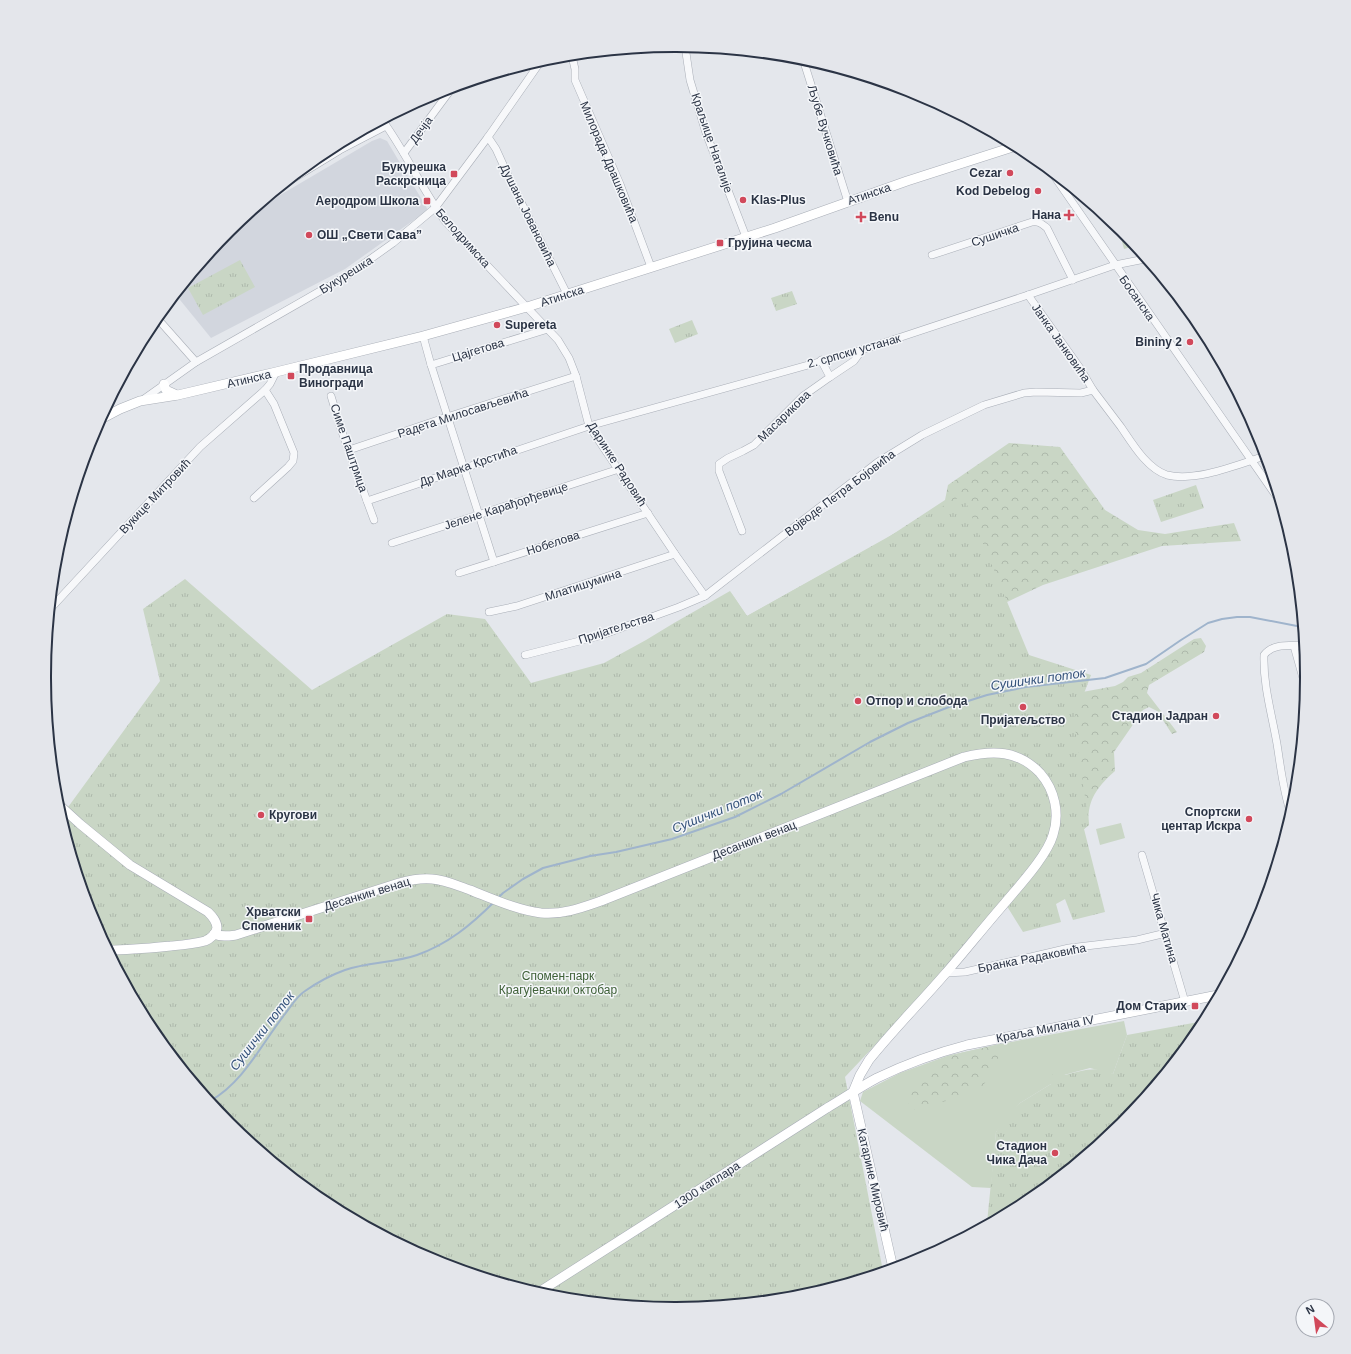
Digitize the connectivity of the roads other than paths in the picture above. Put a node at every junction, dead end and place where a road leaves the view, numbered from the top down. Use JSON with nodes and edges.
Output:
{"nodes":[{"id":1,"x":686,"y":52,"type":"edge"},
{"id":2,"x":574,"y":61,"type":"edge"},
{"id":3,"x":805,"y":66,"type":"edge"},
{"id":4,"x":536,"y":69,"type":"edge"},
{"id":5,"x":445,"y":97,"type":"edge"},
{"id":6,"x":386,"y":124,"type":"edge"},
{"id":7,"x":488,"y":137,"type":"junction"},
{"id":8,"x":1008,"y":149,"type":"edge"},
{"id":9,"x":404,"y":153,"type":"junction"},
{"id":10,"x":1061,"y":186,"type":"edge"},
{"id":11,"x":848,"y":202,"type":"junction"},
{"id":12,"x":436,"y":208,"type":"junction"},
{"id":13,"x":746,"y":237,"type":"junction"},
{"id":14,"x":932,"y":255,"type":"dead end"},
{"id":15,"x":1140,"y":259,"type":"edge"},
{"id":16,"x":1115,"y":265,"type":"junction"},
{"id":17,"x":651,"y":268,"type":"junction"},
{"id":18,"x":1073,"y":280,"type":"junction"},
{"id":19,"x":567,"y":294,"type":"junction"},
{"id":20,"x":1028,"y":296,"type":"junction"},
{"id":21,"x":527,"y":307,"type":"junction"},
{"id":22,"x":161,"y":323,"type":"edge"},
{"id":23,"x":548,"y":329,"type":"junction"},
{"id":24,"x":423,"y":336,"type":"junction"},
{"id":25,"x":862,"y":350,"type":"junction"},
{"id":26,"x":821,"y":360,"type":"junction"},
{"id":27,"x":196,"y":362,"type":"junction"},
{"id":28,"x":431,"y":365,"type":"junction"},
{"id":29,"x":276,"y":372,"type":"junction"},
{"id":30,"x":576,"y":376,"type":"junction"},
{"id":31,"x":830,"y":377,"type":"junction"},
{"id":32,"x":164,"y":384,"type":"junction"},
{"id":33,"x":265,"y":390,"type":"junction"},
{"id":34,"x":1093,"y":390,"type":"junction"},
{"id":35,"x":178,"y":395,"type":"junction"},
{"id":36,"x":330,"y":396,"type":"dead end"},
{"id":37,"x":140,"y":402,"type":"junction"},
{"id":38,"x":109,"y":415,"type":"edge"},
{"id":39,"x":447,"y":417,"type":"junction"},
{"id":40,"x":590,"y":426,"type":"junction"},
{"id":41,"x":349,"y":450,"type":"junction"},
{"id":42,"x":1260,"y":458,"type":"edge"},
{"id":43,"x":1251,"y":461,"type":"junction"},
{"id":44,"x":464,"y":467,"type":"junction"},
{"id":45,"x":619,"y":469,"type":"junction"},
{"id":46,"x":1271,"y":491,"type":"edge"},
{"id":47,"x":254,"y":498,"type":"dead end"},
{"id":48,"x":367,"y":501,"type":"junction"},
{"id":49,"x":648,"y":513,"type":"junction"},
{"id":50,"x":479,"y":515,"type":"junction"},
{"id":51,"x":374,"y":520,"type":"dead end"},
{"id":52,"x":742,"y":531,"type":"dead end"},
{"id":53,"x":392,"y":543,"type":"dead end"},
{"id":54,"x":675,"y":554,"type":"junction"},
{"id":55,"x":494,"y":562,"type":"junction"},
{"id":56,"x":459,"y":573,"type":"dead end"},
{"id":57,"x":705,"y":596,"type":"junction"},
{"id":58,"x":55,"y":603,"type":"edge"},
{"id":59,"x":489,"y":612,"type":"dead end"},
{"id":60,"x":1299,"y":645,"type":"edge"},
{"id":61,"x":1294,"y":646,"type":"junction"},
{"id":62,"x":525,"y":655,"type":"dead end"},
{"id":63,"x":1300,"y":667,"type":"edge"},
{"id":64,"x":1287,"y":804,"type":"edge"},
{"id":65,"x":66,"y":812,"type":"edge"},
{"id":66,"x":1142,"y":855,"type":"dead end"},
{"id":67,"x":1166,"y":933,"type":"junction"},
{"id":68,"x":214,"y":934,"type":"junction"},
{"id":69,"x":114,"y":950,"type":"edge"},
{"id":70,"x":946,"y":973,"type":"junction"},
{"id":71,"x":1212,"y":996,"type":"edge"},
{"id":72,"x":1185,"y":1002,"type":"junction"},
{"id":73,"x":864,"y":1067,"type":"junction"},
{"id":74,"x":876,"y":1079,"type":"junction"},
{"id":75,"x":853,"y":1092,"type":"junction"},
{"id":76,"x":892,"y":1262,"type":"edge"},
{"id":77,"x":545,"y":1288,"type":"edge"}],
"edges":[{"from":1,"to":13,"type":"street","name":"Краљице Наталије"},
{"from":2,"to":17,"type":"street","name":"Милорада Драшковића"},
{"from":3,"to":11,"type":"street","name":"Љубе Вучковића"},
{"from":4,"to":7,"type":"street","name":"Букурешка"},
{"from":5,"to":9,"type":"street","name":"Дечја"},
{"from":6,"to":9,"type":"street","name":"Белодримска"},
{"from":7,"to":12,"type":"street","name":"Букурешка"},
{"from":7,"to":19,"type":"street","name":"Душана Јовановића"},
{"from":8,"to":11,"type":"street","name":"Атинска"},
{"from":9,"to":12,"type":"street","name":"Белодримска"},
{"from":10,"to":16,"type":"street","name":"Босанска"},
{"from":11,"to":13,"type":"street","name":"Атинска"},
{"from":12,"to":21,"type":"street","name":"Белодримска"},
{"from":12,"to":27,"type":"street","name":"Букурешка"},
{"from":13,"to":17,"type":"street","name":"Атинска"},
{"from":14,"to":18,"type":"street","name":"Сушичка"},
{"from":15,"to":16,"type":"street","name":"2. српски устанак"},
{"from":16,"to":18,"type":"street","name":"2. српски устанак"},
{"from":16,"to":43,"type":"street","name":"Босанска"},
{"from":17,"to":19,"type":"street","name":"Атинска"},
{"from":18,"to":20,"type":"street","name":"2. српски устанак"},
{"from":19,"to":21,"type":"street","name":"Атинска"},
{"from":20,"to":25,"type":"street","name":"2. српски устанак"},
{"from":20,"to":34,"type":"street","name":"Јанка Јанковића"},
{"from":21,"to":23,"type":"street","name":"Даринке Радовић"},
{"from":21,"to":24,"type":"street","name":"Атинска"},
{"from":22,"to":27,"type":"street"},
{"from":23,"to":28,"type":"street","name":"Цајгетова"},
{"from":23,"to":30,"type":"street","name":"Даринке Радовић"},
{"from":24,"to":28,"type":"street"},
{"from":24,"to":29,"type":"street","name":"Атинска"},
{"from":25,"to":26,"type":"street","name":"2. српски устанак"},
{"from":25,"to":31,"type":"street","name":"Масарикова"},
{"from":26,"to":31,"type":"street"},
{"from":26,"to":40,"type":"street","name":"2. српски устанак"},
{"from":27,"to":32,"type":"street","name":"Букурешка"},
{"from":28,"to":39,"type":"street"},
{"from":29,"to":33,"type":"street","name":"Вукице Митровић"},
{"from":29,"to":35,"type":"street","name":"Атинска"},
{"from":30,"to":39,"type":"street","name":"Радета Милосављевића"},
{"from":30,"to":40,"type":"street","name":"Даринке Радовић"},
{"from":31,"to":52,"type":"street","name":"Масарикова"},
{"from":32,"to":35,"type":"street"},
{"from":32,"to":37,"type":"street","name":"Букурешка"},
{"from":33,"to":47,"type":"street"},
{"from":33,"to":58,"type":"street","name":"Вукице Митровић"},
{"from":34,"to":43,"type":"street"},
{"from":34,"to":57,"type":"street","name":"Војводе Петра Бојовића"},
{"from":35,"to":37,"type":"street","name":"Атинска"},
{"from":36,"to":41,"type":"street","name":"Симе Паштрмца"},
{"from":37,"to":38,"type":"street","name":"Атинска"},
{"from":39,"to":41,"type":"street","name":"Радета Милосављевића"},
{"from":39,"to":44,"type":"street"},
{"from":40,"to":44,"type":"street","name":"Др Марка Крстића"},
{"from":40,"to":45,"type":"street","name":"Даринке Радовић"},
{"from":41,"to":48,"type":"street","name":"Симе Паштрмца"},
{"from":42,"to":43,"type":"street"},
{"from":43,"to":46,"type":"street","name":"Босанска"},
{"from":44,"to":48,"type":"street","name":"Др Марка Крстића"},
{"from":44,"to":50,"type":"street"},
{"from":45,"to":49,"type":"street","name":"Даринке Радовић"},
{"from":45,"to":50,"type":"street","name":"Јелене Карађорђевице"},
{"from":48,"to":51,"type":"street"},
{"from":49,"to":54,"type":"street","name":"Даринке Радовић"},
{"from":49,"to":55,"type":"street","name":"Нобелова"},
{"from":50,"to":53,"type":"street","name":"Јелене Карађорђевице"},
{"from":50,"to":55,"type":"street"},
{"from":54,"to":57,"type":"street","name":"Даринке Радовић"},
{"from":54,"to":59,"type":"street","name":"Млатишумина"},
{"from":55,"to":56,"type":"street","name":"Нобелова"},
{"from":57,"to":62,"type":"street","name":"Пријатељства"},
{"from":60,"to":61,"type":"street"},
{"from":61,"to":63,"type":"street"},
{"from":61,"to":64,"type":"street"},
{"from":65,"to":68,"type":"street"},
{"from":66,"to":67,"type":"street","name":"Чика Матина"},
{"from":67,"to":70,"type":"street","name":"Бранка Радаковића"},
{"from":67,"to":72,"type":"street","name":"Чика Матина"},
{"from":68,"to":69,"type":"street"},
{"from":68,"to":70,"type":"street","name":"Десанкин венац"},
{"from":70,"to":73,"type":"street","name":"Десанкин венац"},
{"from":71,"to":72,"type":"street","name":"Краља Милана IV"},
{"from":72,"to":74,"type":"street","name":"Краља Милана IV"},
{"from":73,"to":74,"type":"street"},
{"from":73,"to":75,"type":"street","name":"Десанкин венац"},
{"from":74,"to":75,"type":"street","name":"1300 каплара"},
{"from":75,"to":76,"type":"street","name":"Катарине Мировић"},
{"from":75,"to":77,"type":"street","name":"1300 каплара"}]}
